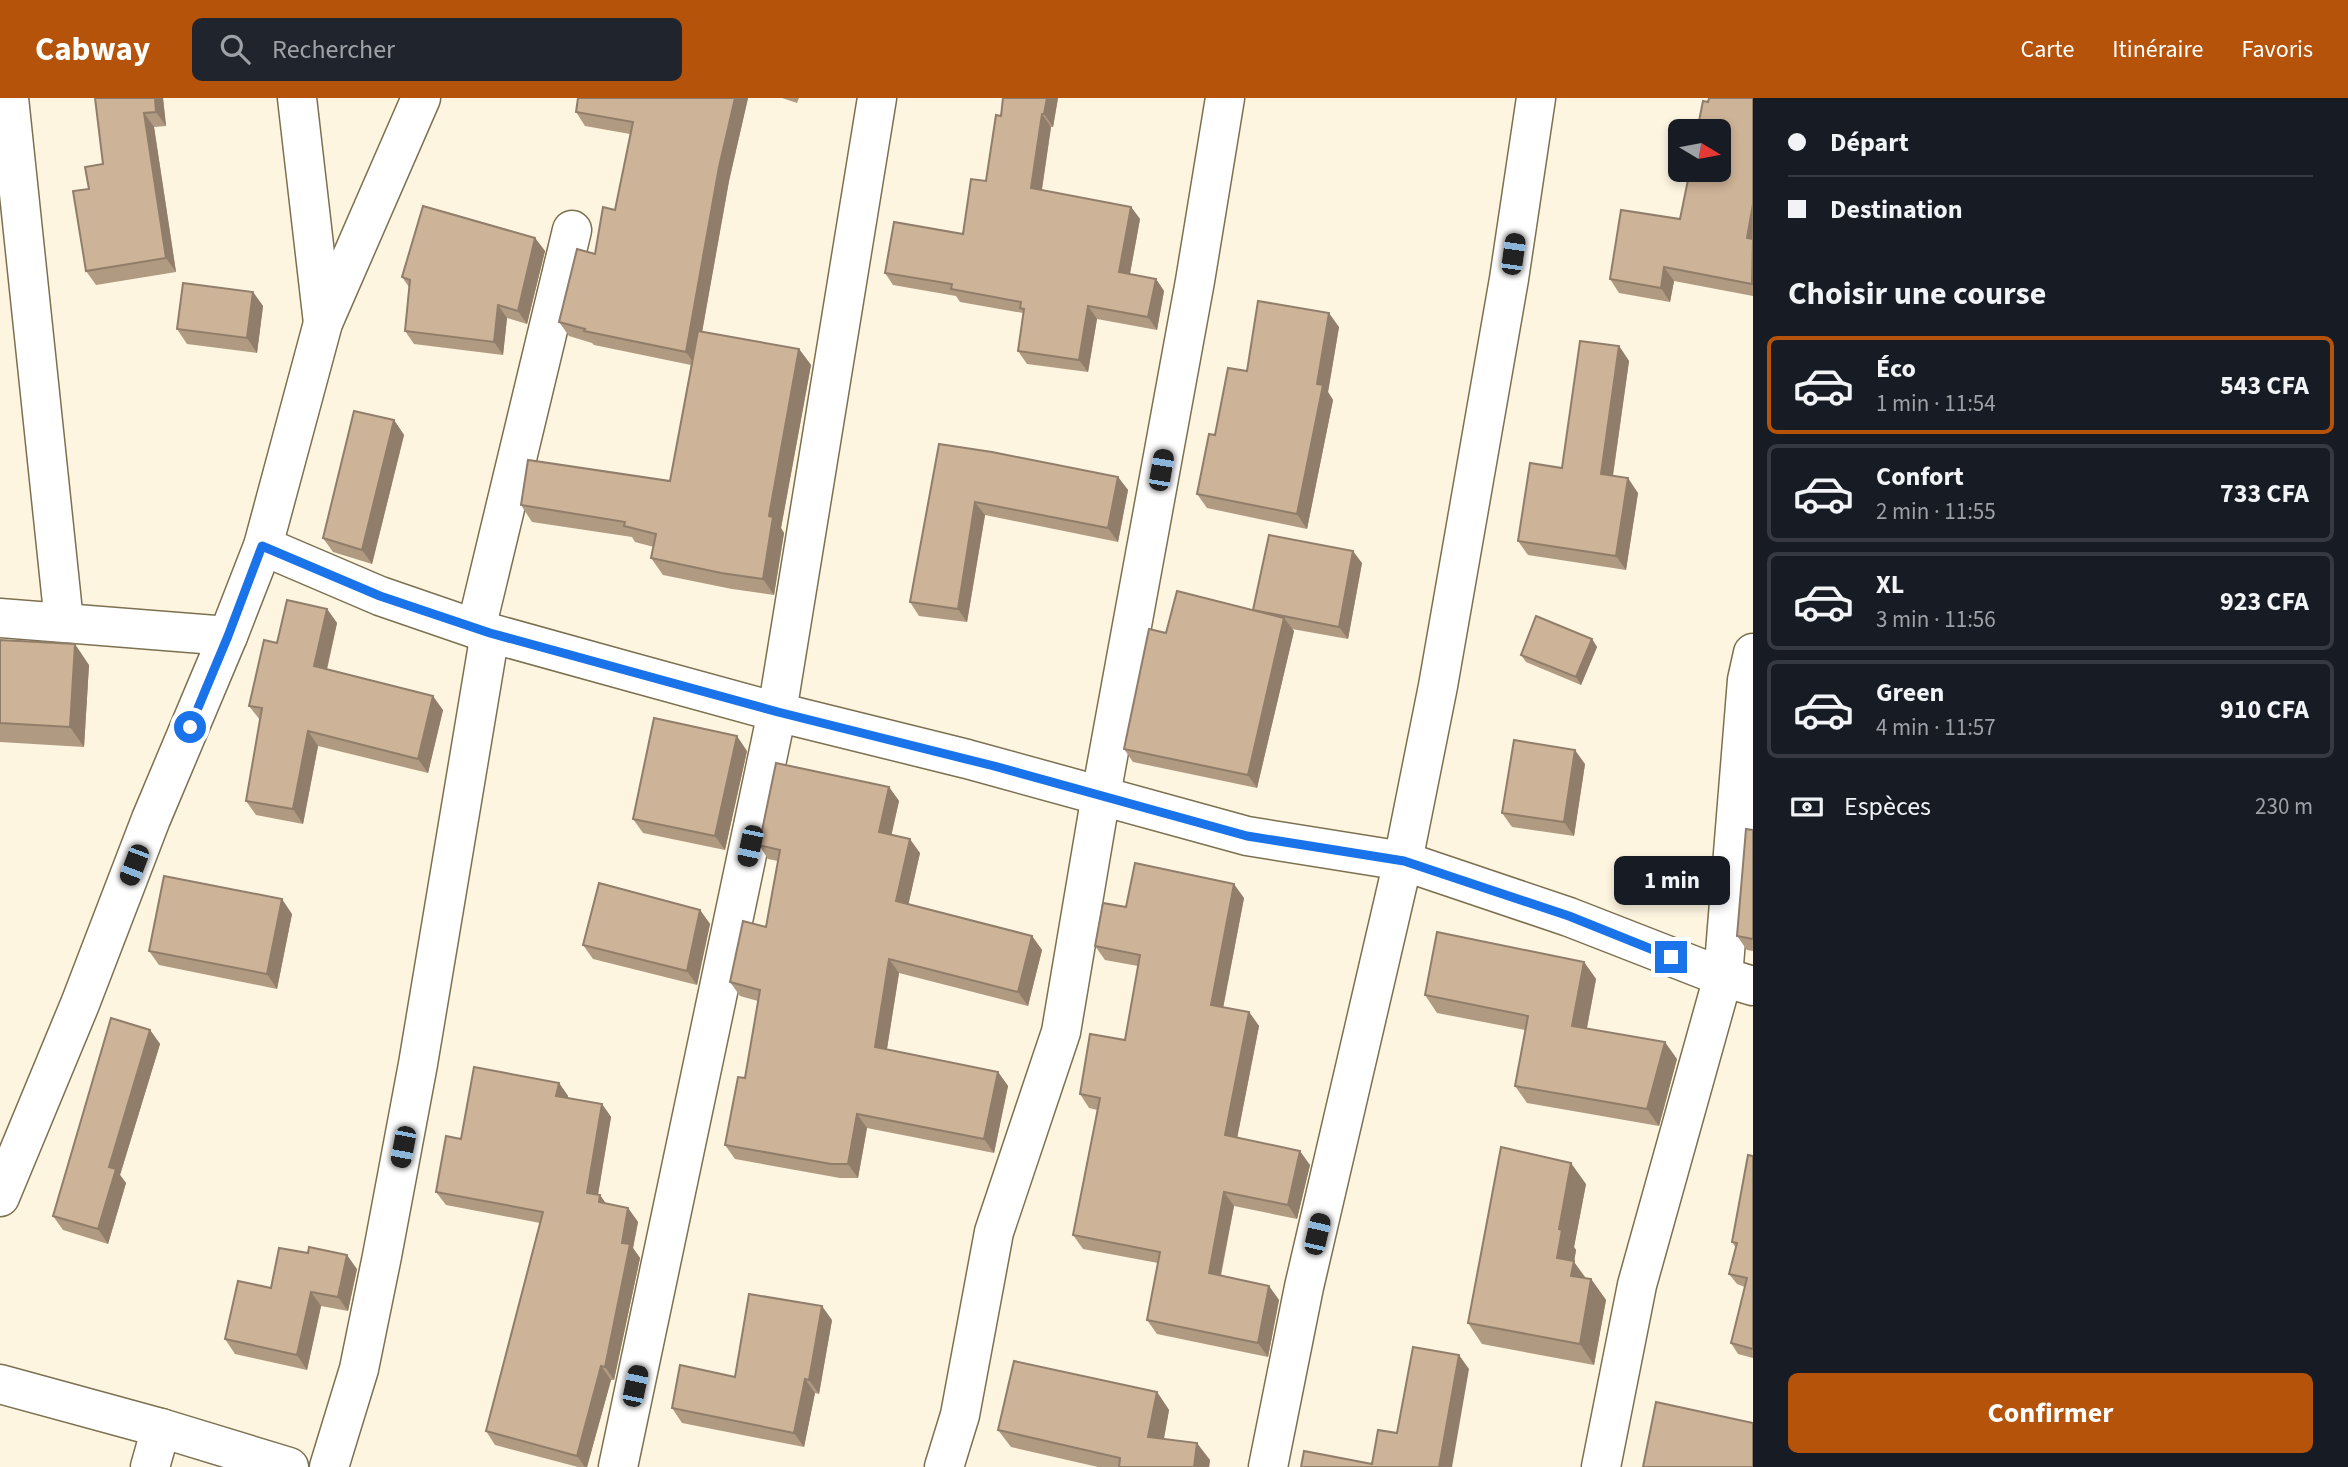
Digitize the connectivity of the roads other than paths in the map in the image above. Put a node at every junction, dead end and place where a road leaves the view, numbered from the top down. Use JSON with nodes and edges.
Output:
{"nodes":[{"id":1,"x":9,"y":98,"type":"edge"},
{"id":2,"x":297,"y":98,"type":"edge"},
{"id":3,"x":421,"y":98,"type":"edge"},
{"id":4,"x":877,"y":98,"type":"edge"},
{"id":5,"x":1225,"y":98,"type":"edge"},
{"id":6,"x":1536,"y":98,"type":"edge"},
{"id":7,"x":572,"y":230,"type":"dead end"},
{"id":8,"x":323,"y":323,"type":"junction"},
{"id":9,"x":262,"y":546,"type":"junction"},
{"id":10,"x":0,"y":618,"type":"edge"},
{"id":11,"x":64,"y":622,"type":"junction"},
{"id":12,"x":483,"y":631,"type":"junction"},
{"id":13,"x":228,"y":636,"type":"junction"},
{"id":14,"x":1753,"y":653,"type":"edge"},
{"id":15,"x":778,"y":712,"type":"junction"},
{"id":16,"x":1101,"y":795,"type":"junction"},
{"id":17,"x":1404,"y":861,"type":"junction"},
{"id":18,"x":1738,"y":982,"type":"edge"},
{"id":19,"x":0,"y":1197,"type":"edge"},
{"id":20,"x":0,"y":1384,"type":"edge"},
{"id":21,"x":161,"y":1428,"type":"junction"},
{"id":22,"x":150,"y":1467,"type":"edge"},
{"id":23,"x":289,"y":1467,"type":"edge"},
{"id":24,"x":329,"y":1467,"type":"edge"},
{"id":25,"x":618,"y":1467,"type":"edge"},
{"id":26,"x":944,"y":1467,"type":"edge"},
{"id":27,"x":1268,"y":1467,"type":"edge"},
{"id":28,"x":1601,"y":1467,"type":"edge"}],
"edges":[{"from":1,"to":11,"type":"street"},
{"from":2,"to":8,"type":"street"},
{"from":3,"to":8,"type":"street"},
{"from":4,"to":15,"type":"street"},
{"from":5,"to":16,"type":"street"},
{"from":6,"to":17,"type":"street"},
{"from":7,"to":12,"type":"street"},
{"from":8,"to":9,"type":"street"},
{"from":9,"to":12,"type":"street"},
{"from":9,"to":13,"type":"street"},
{"from":10,"to":11,"type":"street"},
{"from":11,"to":13,"type":"street"},
{"from":12,"to":15,"type":"street"},
{"from":12,"to":24,"type":"street"},
{"from":13,"to":19,"type":"street"},
{"from":14,"to":18,"type":"street"},
{"from":15,"to":16,"type":"street"},
{"from":15,"to":25,"type":"street"},
{"from":16,"to":17,"type":"street"},
{"from":16,"to":26,"type":"street"},
{"from":17,"to":18,"type":"street"},
{"from":17,"to":27,"type":"street"},
{"from":18,"to":28,"type":"street"},
{"from":20,"to":21,"type":"street"},
{"from":21,"to":22,"type":"street"},
{"from":21,"to":23,"type":"street"}]}
